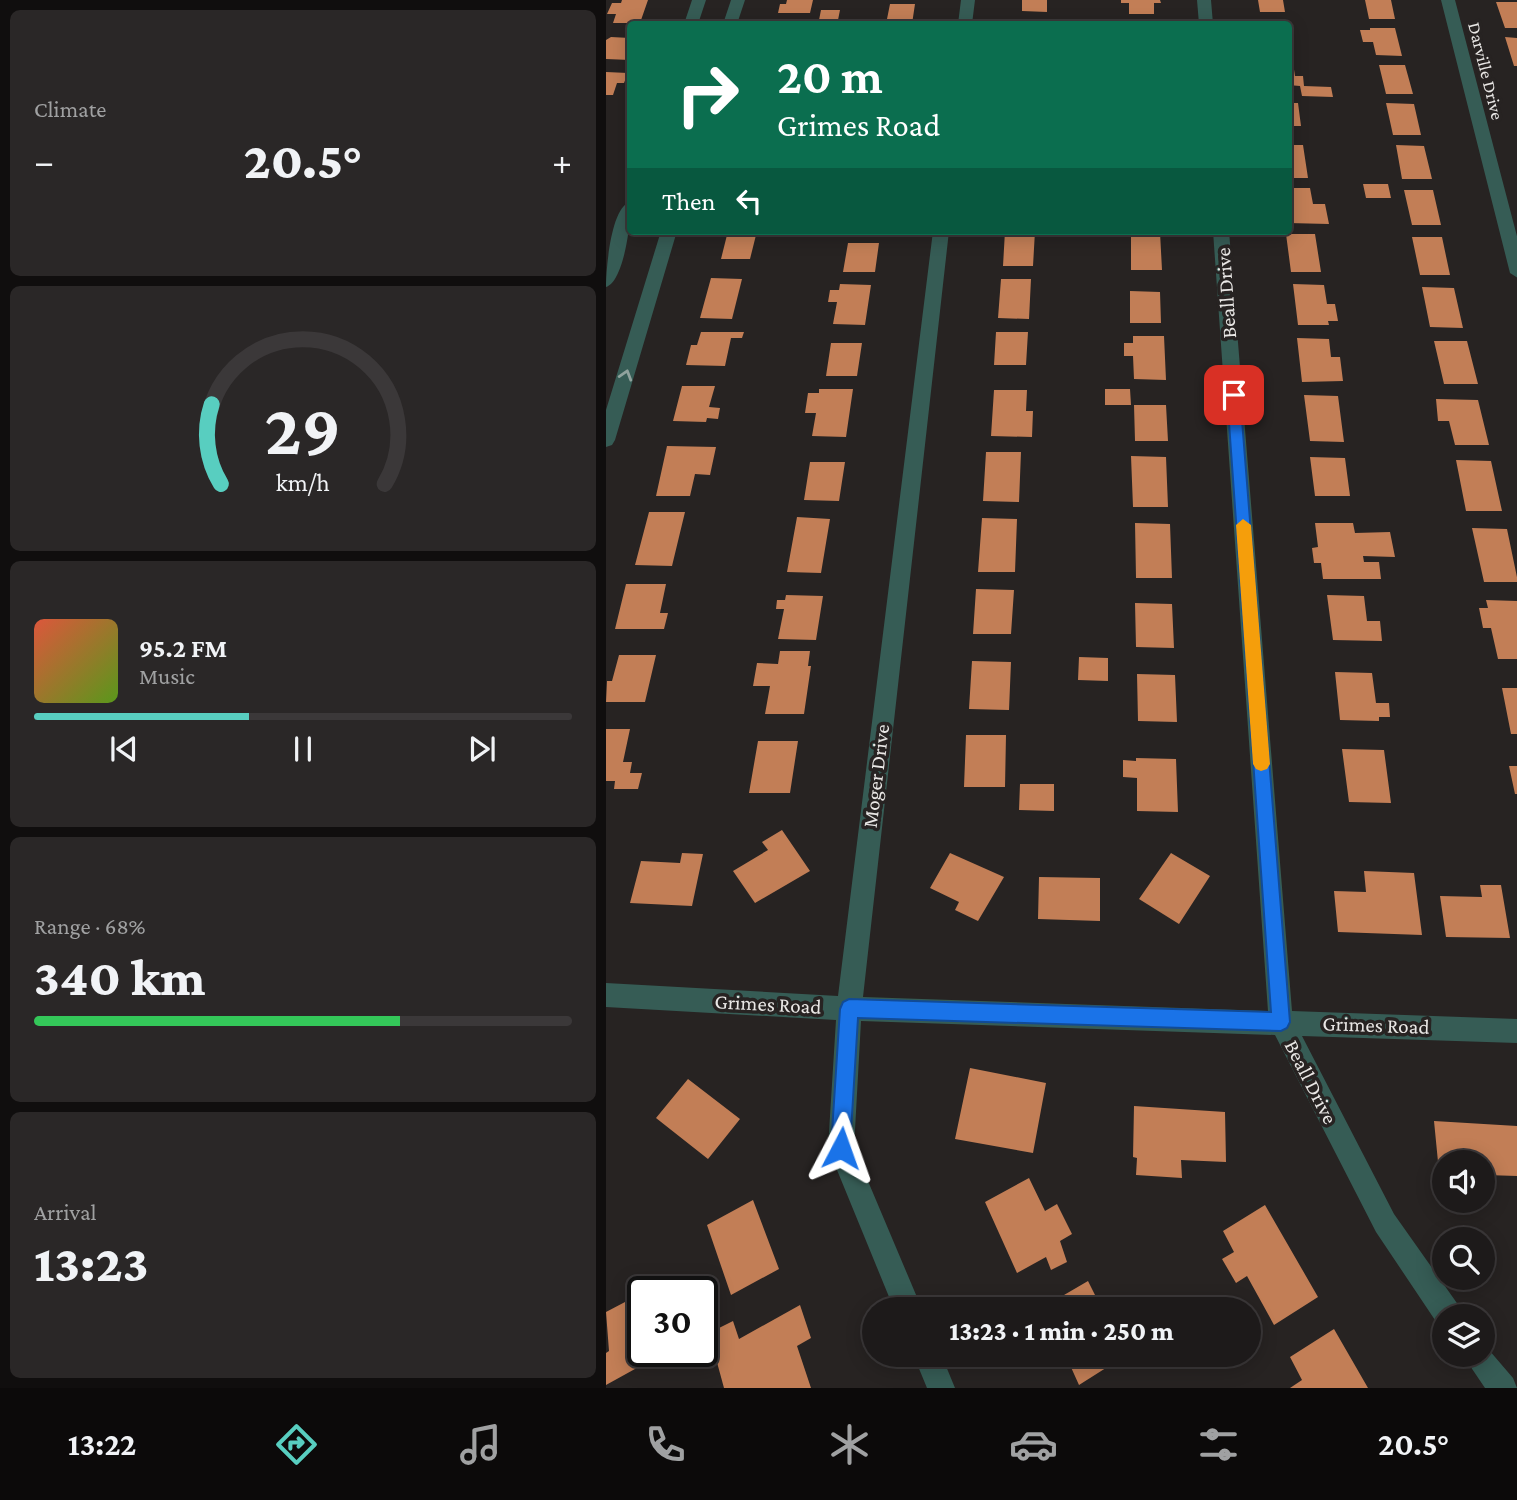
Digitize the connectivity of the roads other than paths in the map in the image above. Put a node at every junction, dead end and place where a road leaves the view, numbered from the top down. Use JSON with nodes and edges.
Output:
{"nodes":[{"id":1,"x":699,"y":0,"type":"edge"},
{"id":2,"x":738,"y":0,"type":"edge"},
{"id":3,"x":968,"y":0,"type":"edge"},
{"id":4,"x":1204,"y":0,"type":"edge"},
{"id":5,"x":1448,"y":0,"type":"edge"},
{"id":6,"x":692,"y":21,"type":"edge"},
{"id":7,"x":731,"y":21,"type":"edge"},
{"id":8,"x":965,"y":21,"type":"edge"},
{"id":9,"x":1206,"y":21,"type":"edge"},
{"id":10,"x":627,"y":215,"type":"edge"},
{"id":11,"x":668,"y":235,"type":"edge"},
{"id":12,"x":941,"y":235,"type":"edge"},
{"id":13,"x":1221,"y":235,"type":"edge"},
{"id":14,"x":1518,"y":273,"type":"edge"},
{"id":15,"x":606,"y":281,"type":"edge"},
{"id":16,"x":606,"y":440,"type":"edge"},
{"id":17,"x":606,"y":995,"type":"edge"},
{"id":18,"x":849,"y":1009,"type":"junction"},
{"id":19,"x":1281,"y":1022,"type":"junction"},
{"id":20,"x":1518,"y":1031,"type":"edge"},
{"id":21,"x":903,"y":1297,"type":"edge"},
{"id":22,"x":1441,"y":1304,"type":"edge"},
{"id":23,"x":932,"y":1367,"type":"edge"},
{"id":24,"x":1486,"y":1367,"type":"edge"},
{"id":25,"x":941,"y":1388,"type":"edge"},
{"id":26,"x":1503,"y":1388,"type":"edge"}],
"edges":[{"from":1,"to":6,"type":"street"},
{"from":2,"to":7,"type":"street"},
{"from":3,"to":8,"type":"street"},
{"from":4,"to":9,"type":"street"},
{"from":5,"to":14,"type":"street","name":"Darville Drive"},
{"from":10,"to":15,"type":"street"},
{"from":16,"to":11,"type":"street","one_way":true},
{"from":12,"to":18,"type":"street","name":"Moger Drive"},
{"from":13,"to":19,"type":"street","name":"Beall Drive"},
{"from":17,"to":18,"type":"street","name":"Grimes Road"},
{"from":18,"to":19,"type":"street","name":"Grimes Road"},
{"from":18,"to":21,"type":"street","name":"Moger Drive"},
{"from":19,"to":20,"type":"street","name":"Grimes Road"},
{"from":19,"to":22,"type":"street","name":"Beall Drive"},
{"from":23,"to":25,"type":"street"},
{"from":24,"to":26,"type":"street"}]}
